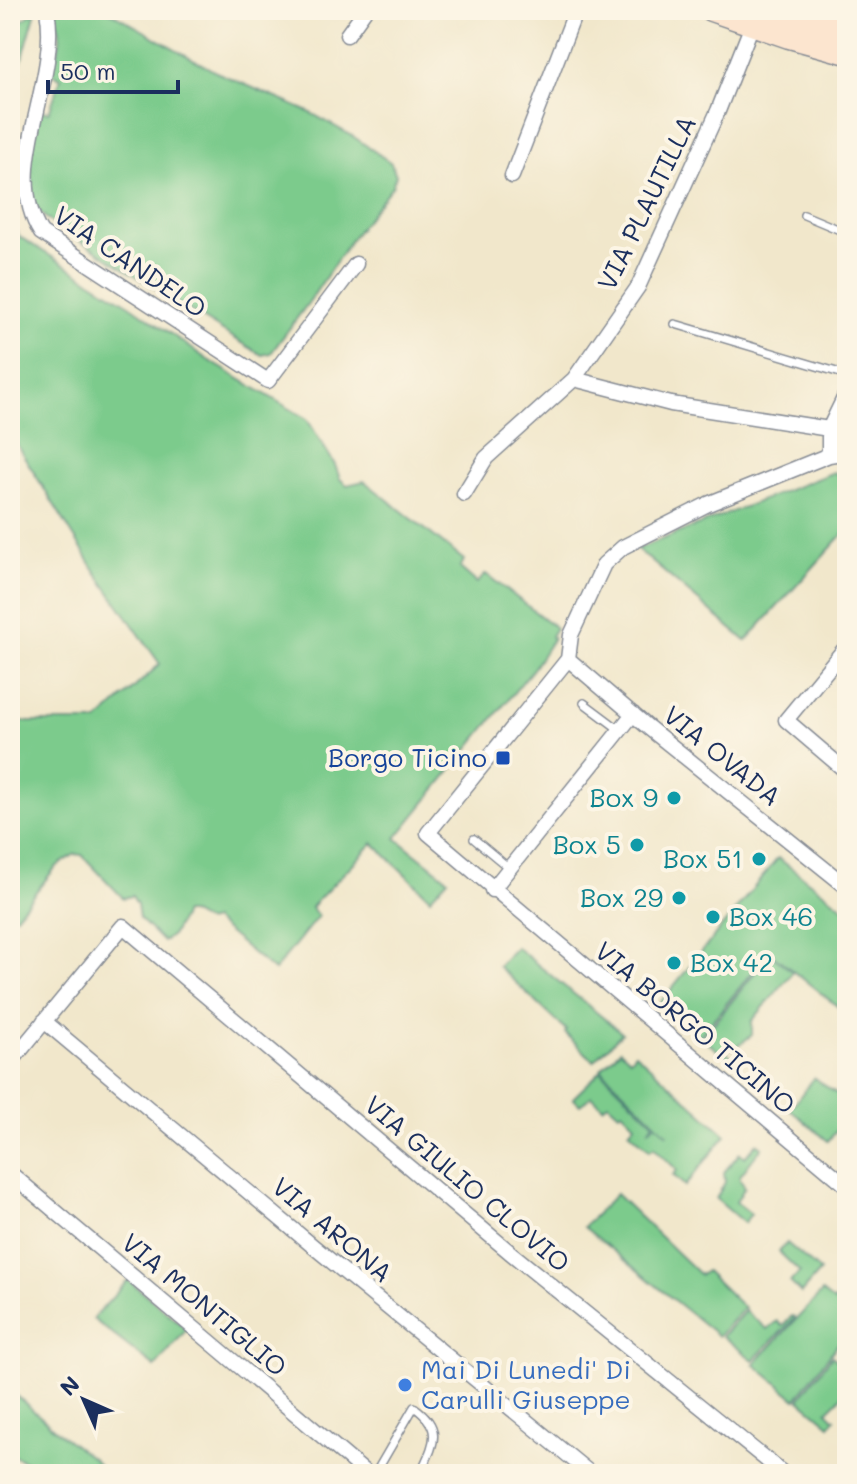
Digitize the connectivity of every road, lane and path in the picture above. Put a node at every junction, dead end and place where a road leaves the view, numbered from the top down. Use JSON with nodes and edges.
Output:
{"nodes":[{"id":1,"x":47,"y":10,"type":"edge"},
{"id":2,"x":365,"y":10,"type":"edge"},
{"id":3,"x":576,"y":10,"type":"edge"},
{"id":4,"x":711,"y":10,"type":"edge"},
{"id":5,"x":824,"y":10,"type":"edge"},
{"id":6,"x":758,"y":17,"type":"edge"},
{"id":7,"x":846,"y":30,"type":"edge"},
{"id":8,"x":347,"y":35,"type":"dead end"},
{"id":9,"x":847,"y":53,"type":"edge"},
{"id":10,"x":14,"y":151,"type":"dead end"},
{"id":11,"x":12,"y":175,"type":"edge"},
{"id":12,"x":512,"y":176,"type":"dead end"},
{"id":13,"x":804,"y":215,"type":"dead end"},
{"id":14,"x":847,"y":233,"type":"edge"},
{"id":15,"x":356,"y":264,"type":"dead end"},
{"id":16,"x":675,"y":324,"type":"dead end"},
{"id":17,"x":847,"y":375,"type":"edge"},
{"id":18,"x":574,"y":379,"type":"junction"},
{"id":19,"x":847,"y":392,"type":"edge"},
{"id":20,"x":829,"y":429,"type":"junction"},
{"id":21,"x":847,"y":452,"type":"edge"},
{"id":22,"x":829,"y":455,"type":"junction"},
{"id":23,"x":464,"y":494,"type":"dead end"},
{"id":24,"x":847,"y":646,"type":"edge"},
{"id":25,"x":568,"y":659,"type":"junction"},
{"id":26,"x":584,"y":703,"type":"dead end"},
{"id":27,"x":633,"y":714,"type":"junction"},
{"id":28,"x":620,"y":730,"type":"junction"},
{"id":29,"x":847,"y":772,"type":"edge"},
{"id":30,"x":474,"y":839,"type":"dead end"},
{"id":31,"x":510,"y":868,"type":"junction"},
{"id":32,"x":847,"y":887,"type":"edge"},
{"id":33,"x":492,"y":890,"type":"junction"},
{"id":34,"x":44,"y":1021,"type":"junction"},
{"id":35,"x":10,"y":1063,"type":"edge"},
{"id":36,"x":10,"y":1173,"type":"edge"},
{"id":37,"x":847,"y":1186,"type":"edge"},
{"id":38,"x":367,"y":1474,"type":"edge"},
{"id":39,"x":375,"y":1474,"type":"edge"},
{"id":40,"x":420,"y":1474,"type":"edge"},
{"id":41,"x":591,"y":1474,"type":"edge"},
{"id":42,"x":784,"y":1474,"type":"edge"}],
"edges":[{"from":1,"to":10,"type":"street"},
{"from":2,"to":8,"type":"street"},
{"from":3,"to":12,"type":"street"},
{"from":4,"to":6,"type":"main road"},
{"from":5,"to":7,"type":"street"},
{"from":6,"to":7,"type":"main road"},
{"from":6,"to":9,"type":"main road"},
{"from":6,"to":18,"type":"street","name":"VIA PLAUTILLA"},
{"from":11,"to":15,"type":"street","name":"VIA CANDELO"},
{"from":13,"to":14,"type":"lane"},
{"from":16,"to":17,"type":"lane"},
{"from":18,"to":20,"type":"street"},
{"from":18,"to":23,"type":"street","name":"VIA PLAUTILLA"},
{"from":19,"to":20,"type":"street"},
{"from":20,"to":22,"type":"street"},
{"from":21,"to":22,"type":"street"},
{"from":22,"to":25,"type":"street"},
{"from":24,"to":29,"type":"street"},
{"from":25,"to":27,"type":"street","name":"VIA OVADA"},
{"from":25,"to":33,"type":"street","name":"VIA BORGO TICINO"},
{"from":26,"to":28,"type":"lane"},
{"from":27,"to":28,"type":"street"},
{"from":27,"to":32,"type":"street","name":"VIA OVADA"},
{"from":28,"to":31,"type":"street"},
{"from":30,"to":31,"type":"lane"},
{"from":31,"to":33,"type":"street"},
{"from":33,"to":37,"type":"street","name":"VIA BORGO TICINO"},
{"from":34,"to":35,"type":"street"},
{"from":34,"to":41,"type":"street","name":"VIA ARONA"},
{"from":34,"to":42,"type":"street","name":"VIA GIULIO CLOVIO"},
{"from":36,"to":38,"type":"street","name":"VIA MONTIGLIO"},
{"from":39,"to":40,"type":"lane"}]}
